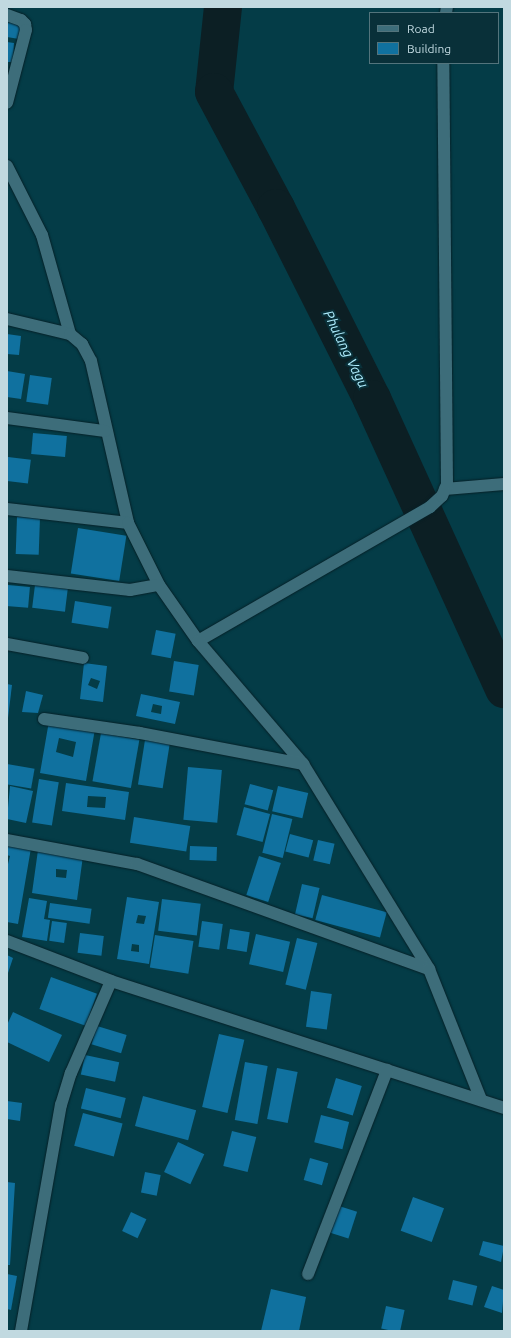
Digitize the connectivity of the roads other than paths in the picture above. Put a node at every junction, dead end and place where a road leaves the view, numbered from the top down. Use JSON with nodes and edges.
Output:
{"nodes":[{"id":1,"x":7,"y":16,"type":"edge"},
{"id":2,"x":443,"y":64,"type":"edge"},
{"id":3,"x":7,"y":103,"type":"edge"},
{"id":4,"x":7,"y":166,"type":"edge"},
{"id":5,"x":7,"y":319,"type":"edge"},
{"id":6,"x":70,"y":334,"type":"junction"},
{"id":7,"x":7,"y":418,"type":"edge"},
{"id":8,"x":105,"y":431,"type":"junction"},
{"id":9,"x":504,"y":484,"type":"edge"},
{"id":10,"x":445,"y":489,"type":"junction"},
{"id":11,"x":7,"y":509,"type":"edge"},
{"id":12,"x":128,"y":523,"type":"junction"},
{"id":13,"x":7,"y":576,"type":"edge"},
{"id":14,"x":159,"y":585,"type":"junction"},
{"id":15,"x":198,"y":641,"type":"junction"},
{"id":16,"x":7,"y":644,"type":"edge"},
{"id":17,"x":83,"y":658,"type":"dead end"},
{"id":18,"x":44,"y":719,"type":"dead end"},
{"id":19,"x":303,"y":764,"type":"junction"},
{"id":20,"x":7,"y":840,"type":"edge"},
{"id":21,"x":7,"y":942,"type":"edge"},
{"id":22,"x":429,"y":969,"type":"junction"},
{"id":23,"x":112,"y":981,"type":"junction"},
{"id":24,"x":387,"y":1070,"type":"junction"},
{"id":25,"x":481,"y":1100,"type":"junction"},
{"id":26,"x":504,"y":1108,"type":"edge"},
{"id":27,"x":308,"y":1274,"type":"dead end"},
{"id":28,"x":21,"y":1331,"type":"edge"}],
"edges":[{"from":1,"to":3,"type":"street"},
{"from":2,"to":10,"type":"street"},
{"from":4,"to":6,"type":"street"},
{"from":5,"to":6,"type":"street"},
{"from":6,"to":8,"type":"street"},
{"from":7,"to":8,"type":"street"},
{"from":8,"to":12,"type":"street"},
{"from":9,"to":10,"type":"street"},
{"from":10,"to":15,"type":"street"},
{"from":11,"to":12,"type":"street"},
{"from":12,"to":14,"type":"street"},
{"from":13,"to":14,"type":"street"},
{"from":14,"to":15,"type":"street"},
{"from":15,"to":19,"type":"street"},
{"from":16,"to":17,"type":"street"},
{"from":18,"to":19,"type":"street"},
{"from":19,"to":22,"type":"street"},
{"from":20,"to":22,"type":"street"},
{"from":21,"to":23,"type":"street"},
{"from":22,"to":25,"type":"street"},
{"from":23,"to":24,"type":"street"},
{"from":23,"to":28,"type":"street"},
{"from":24,"to":25,"type":"street"},
{"from":24,"to":27,"type":"street"},
{"from":25,"to":26,"type":"street"}]}
